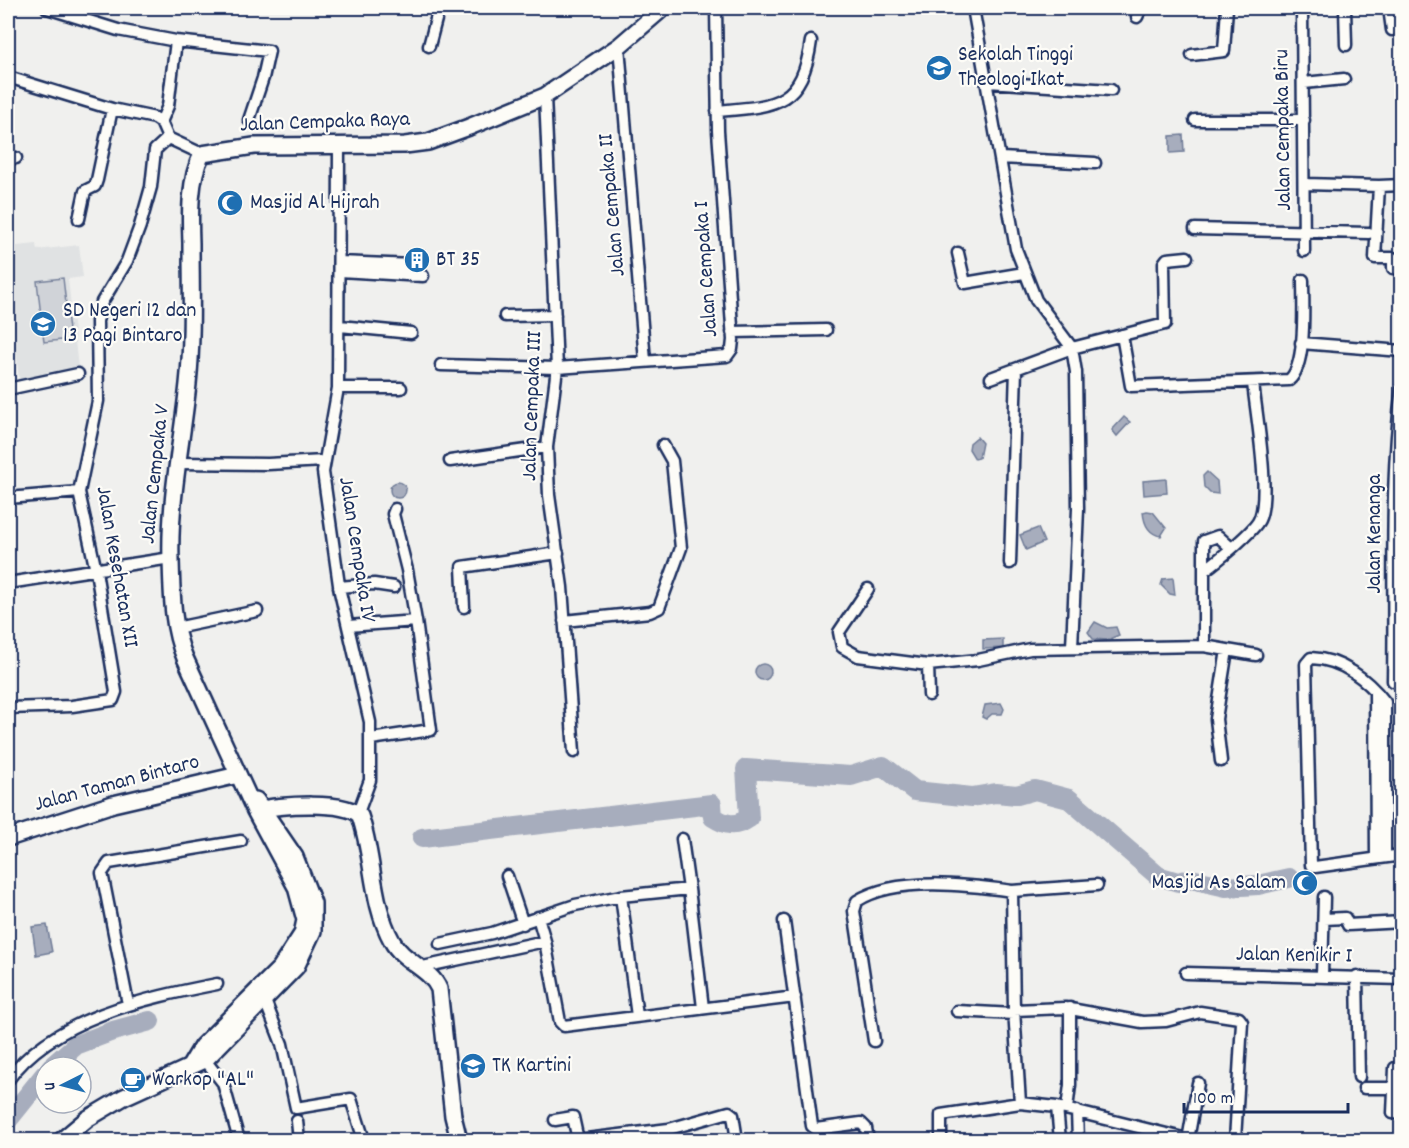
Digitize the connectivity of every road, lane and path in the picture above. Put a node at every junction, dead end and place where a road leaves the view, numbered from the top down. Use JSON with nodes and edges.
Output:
{"nodes":[{"id":1,"x":47,"y":8,"type":"edge"},
{"id":2,"x":439,"y":8,"type":"edge"},
{"id":3,"x":663,"y":8,"type":"edge"},
{"id":4,"x":716,"y":8,"type":"edge"},
{"id":5,"x":974,"y":8,"type":"edge"},
{"id":6,"x":1227,"y":8,"type":"edge"},
{"id":7,"x":1302,"y":8,"type":"edge"},
{"id":8,"x":1345,"y":8,"type":"edge"},
{"id":9,"x":1389,"y":8,"type":"edge"},
{"id":10,"x":79,"y":13,"type":"edge"},
{"id":11,"x":1392,"y":30,"type":"dead end"},
{"id":12,"x":176,"y":41,"type":"junction"},
{"id":13,"x":811,"y":41,"type":"dead end"},
{"id":14,"x":1346,"y":45,"type":"dead end"},
{"id":15,"x":429,"y":46,"type":"dead end"},
{"id":16,"x":620,"y":46,"type":"junction"},
{"id":17,"x":1192,"y":55,"type":"dead end"},
{"id":18,"x":8,"y":77,"type":"edge"},
{"id":19,"x":1344,"y":79,"type":"dead end"},
{"id":20,"x":988,"y":82,"type":"junction"},
{"id":21,"x":1304,"y":83,"type":"junction"},
{"id":22,"x":1111,"y":90,"type":"dead end"},
{"id":23,"x":545,"y":96,"type":"junction"},
{"id":24,"x":112,"y":109,"type":"junction"},
{"id":25,"x":717,"y":111,"type":"junction"},
{"id":26,"x":249,"y":120,"type":"dead end"},
{"id":27,"x":1196,"y":120,"type":"dead end"},
{"id":28,"x":1304,"y":120,"type":"junction"},
{"id":29,"x":161,"y":122,"type":"junction"},
{"id":30,"x":168,"y":138,"type":"junction"},
{"id":31,"x":339,"y":146,"type":"junction"},
{"id":32,"x":202,"y":154,"type":"junction"},
{"id":33,"x":1001,"y":158,"type":"junction"},
{"id":34,"x":1095,"y":163,"type":"dead end"},
{"id":35,"x":1305,"y":184,"type":"junction"},
{"id":36,"x":1401,"y":185,"type":"edge"},
{"id":37,"x":1379,"y":186,"type":"junction"},
{"id":38,"x":79,"y":219,"type":"dead end"},
{"id":39,"x":1195,"y":229,"type":"dead end"},
{"id":40,"x":1305,"y":230,"type":"junction"},
{"id":41,"x":1369,"y":233,"type":"dead end"},
{"id":42,"x":1304,"y":251,"type":"dead end"},
{"id":43,"x":958,"y":253,"type":"dead end"},
{"id":44,"x":1187,"y":257,"type":"dead end"},
{"id":45,"x":340,"y":267,"type":"junction"},
{"id":46,"x":1401,"y":269,"type":"edge"},
{"id":47,"x":1024,"y":273,"type":"junction"},
{"id":48,"x":417,"y":276,"type":"dead end"},
{"id":49,"x":1303,"y":280,"type":"dead end"},
{"id":50,"x":555,"y":315,"type":"junction"},
{"id":51,"x":505,"y":316,"type":"dead end"},
{"id":52,"x":340,"y":326,"type":"junction"},
{"id":53,"x":826,"y":330,"type":"dead end"},
{"id":54,"x":732,"y":332,"type":"junction"},
{"id":55,"x":411,"y":333,"type":"dead end"},
{"id":56,"x":1122,"y":335,"type":"junction"},
{"id":57,"x":1301,"y":344,"type":"junction"},
{"id":58,"x":1072,"y":348,"type":"junction"},
{"id":59,"x":1401,"y":351,"type":"edge"},
{"id":60,"x":645,"y":361,"type":"junction"},
{"id":61,"x":441,"y":364,"type":"dead end"},
{"id":62,"x":557,"y":368,"type":"junction"},
{"id":63,"x":1016,"y":369,"type":"junction"},
{"id":64,"x":78,"y":374,"type":"dead end"},
{"id":65,"x":991,"y":378,"type":"dead end"},
{"id":66,"x":1253,"y":383,"type":"junction"},
{"id":67,"x":12,"y":388,"type":"edge"},
{"id":68,"x":338,"y":388,"type":"junction"},
{"id":69,"x":401,"y":388,"type":"dead end"},
{"id":70,"x":1401,"y":388,"type":"edge"},
{"id":71,"x":663,"y":445,"type":"dead end"},
{"id":72,"x":547,"y":447,"type":"junction"},
{"id":73,"x":324,"y":461,"type":"junction"},
{"id":74,"x":450,"y":461,"type":"dead end"},
{"id":75,"x":178,"y":464,"type":"junction"},
{"id":76,"x":79,"y":492,"type":"junction"},
{"id":77,"x":8,"y":498,"type":"edge"},
{"id":78,"x":395,"y":509,"type":"dead end"},
{"id":79,"x":1230,"y":547,"type":"junction"},
{"id":80,"x":558,"y":553,"type":"junction"},
{"id":81,"x":171,"y":558,"type":"junction"},
{"id":82,"x":1010,"y":563,"type":"dead end"},
{"id":83,"x":1205,"y":570,"type":"junction"},
{"id":84,"x":96,"y":571,"type":"junction"},
{"id":85,"x":8,"y":583,"type":"edge"},
{"id":86,"x":339,"y":587,"type":"junction"},
{"id":87,"x":394,"y":587,"type":"dead end"},
{"id":88,"x":868,"y":590,"type":"dead end"},
{"id":89,"x":464,"y":607,"type":"dead end"},
{"id":90,"x":257,"y":610,"type":"dead end"},
{"id":91,"x":416,"y":621,"type":"junction"},
{"id":92,"x":564,"y":621,"type":"junction"},
{"id":93,"x":348,"y":626,"type":"junction"},
{"id":94,"x":176,"y":628,"type":"junction"},
{"id":95,"x":1204,"y":646,"type":"junction"},
{"id":96,"x":1072,"y":647,"type":"junction"},
{"id":97,"x":1227,"y":650,"type":"junction"},
{"id":98,"x":1256,"y":655,"type":"dead end"},
{"id":99,"x":928,"y":664,"type":"junction"},
{"id":100,"x":1393,"y":681,"type":"dead end"},
{"id":101,"x":929,"y":695,"type":"dead end"},
{"id":102,"x":8,"y":708,"type":"edge"},
{"id":103,"x":371,"y":739,"type":"junction"},
{"id":104,"x":574,"y":752,"type":"dead end"},
{"id":105,"x":1221,"y":761,"type":"dead end"},
{"id":106,"x":241,"y":781,"type":"junction"},
{"id":107,"x":259,"y":810,"type":"junction"},
{"id":108,"x":358,"y":813,"type":"junction"},
{"id":109,"x":8,"y":838,"type":"edge"},
{"id":110,"x":682,"y":839,"type":"dead end"},
{"id":111,"x":241,"y":841,"type":"dead end"},
{"id":112,"x":1401,"y":855,"type":"edge"},
{"id":113,"x":1380,"y":857,"type":"junction"},
{"id":114,"x":507,"y":876,"type":"dead end"},
{"id":115,"x":1097,"y":885,"type":"dead end"},
{"id":116,"x":689,"y":889,"type":"junction"},
{"id":117,"x":1012,"y":891,"type":"junction"},
{"id":118,"x":621,"y":896,"type":"junction"},
{"id":119,"x":1324,"y":897,"type":"dead end"},
{"id":120,"x":538,"y":917,"type":"junction"},
{"id":121,"x":1324,"y":919,"type":"junction"},
{"id":122,"x":784,"y":921,"type":"dead end"},
{"id":123,"x":1401,"y":922,"type":"edge"},
{"id":124,"x":523,"y":924,"type":"junction"},
{"id":125,"x":546,"y":941,"type":"junction"},
{"id":126,"x":440,"y":944,"type":"dead end"},
{"id":127,"x":418,"y":968,"type":"junction"},
{"id":128,"x":1186,"y":973,"type":"dead end"},
{"id":129,"x":1322,"y":976,"type":"junction"},
{"id":130,"x":1357,"y":976,"type":"junction"},
{"id":131,"x":1401,"y":979,"type":"edge"},
{"id":132,"x":217,"y":984,"type":"dead end"},
{"id":133,"x":795,"y":997,"type":"junction"},
{"id":134,"x":260,"y":998,"type":"junction"},
{"id":135,"x":128,"y":1004,"type":"junction"},
{"id":136,"x":703,"y":1008,"type":"junction"},
{"id":137,"x":1070,"y":1008,"type":"junction"},
{"id":138,"x":957,"y":1011,"type":"dead end"},
{"id":139,"x":242,"y":1012,"type":"junction"},
{"id":140,"x":1014,"y":1012,"type":"junction"},
{"id":141,"x":637,"y":1016,"type":"junction"},
{"id":142,"x":874,"y":1041,"type":"dead end"},
{"id":143,"x":206,"y":1060,"type":"junction"},
{"id":144,"x":190,"y":1066,"type":"junction"},
{"id":145,"x":1395,"y":1068,"type":"dead end"},
{"id":146,"x":1359,"y":1077,"type":"dead end"},
{"id":147,"x":8,"y":1080,"type":"edge"},
{"id":148,"x":1198,"y":1083,"type":"dead end"},
{"id":149,"x":1364,"y":1088,"type":"dead end"},
{"id":150,"x":1394,"y":1088,"type":"junction"},
{"id":151,"x":1020,"y":1103,"type":"junction"},
{"id":152,"x":1067,"y":1109,"type":"junction"},
{"id":153,"x":1401,"y":1114,"type":"edge"},
{"id":154,"x":555,"y":1119,"type":"dead end"},
{"id":155,"x":297,"y":1121,"type":"dead end"},
{"id":156,"x":1166,"y":1137,"type":"edge"},
{"id":157,"x":62,"y":1140,"type":"edge"},
{"id":158,"x":239,"y":1140,"type":"edge"},
{"id":159,"x":299,"y":1140,"type":"edge"},
{"id":160,"x":364,"y":1140,"type":"edge"},
{"id":161,"x":459,"y":1140,"type":"edge"},
{"id":162,"x":578,"y":1140,"type":"edge"},
{"id":163,"x":737,"y":1140,"type":"edge"},
{"id":164,"x":868,"y":1140,"type":"edge"},
{"id":165,"x":941,"y":1140,"type":"edge"},
{"id":166,"x":1059,"y":1140,"type":"edge"},
{"id":167,"x":1078,"y":1140,"type":"edge"},
{"id":168,"x":1190,"y":1140,"type":"edge"},
{"id":169,"x":1234,"y":1140,"type":"edge"}],
"edges":[{"from":1,"to":10,"type":"street"},
{"from":2,"to":15,"type":"street"},
{"from":3,"to":16,"type":"street","name":"Jalan Cempaka Raya"},
{"from":4,"to":25,"type":"street","name":"Jalan Cempaka I"},
{"from":5,"to":20,"type":"street"},
{"from":6,"to":17,"type":"street"},
{"from":7,"to":21,"type":"street","name":"Jalan Cempaka Biru"},
{"from":8,"to":14,"type":"street"},
{"from":9,"to":11,"type":"street"},
{"from":10,"to":12,"type":"street"},
{"from":12,"to":26,"type":"street"},
{"from":12,"to":29,"type":"street"},
{"from":13,"to":25,"type":"street"},
{"from":16,"to":23,"type":"street","name":"Jalan Cempaka Raya"},
{"from":16,"to":60,"type":"street","name":"Jalan Cempaka II"},
{"from":18,"to":24,"type":"street"},
{"from":19,"to":21,"type":"street"},
{"from":20,"to":22,"type":"street"},
{"from":20,"to":33,"type":"street"},
{"from":21,"to":28,"type":"street","name":"Jalan Cempaka Biru"},
{"from":23,"to":31,"type":"street","name":"Jalan Cempaka Raya"},
{"from":23,"to":50,"type":"street","name":"Jalan Cempaka III"},
{"from":24,"to":29,"type":"street"},
{"from":24,"to":38,"type":"street"},
{"from":25,"to":54,"type":"street","name":"Jalan Cempaka I"},
{"from":27,"to":28,"type":"street"},
{"from":28,"to":35,"type":"street","name":"Jalan Cempaka Biru"},
{"from":29,"to":30,"type":"street"},
{"from":30,"to":32,"type":"street"},
{"from":30,"to":76,"type":"street","name":"Jalan Kesehatan XII"},
{"from":31,"to":32,"type":"street","name":"Jalan Cempaka Raya"},
{"from":31,"to":45,"type":"street","name":"Jalan Cempaka IV"},
{"from":32,"to":75,"type":"street","name":"Jalan Cempaka V"},
{"from":33,"to":34,"type":"street"},
{"from":33,"to":47,"type":"street"},
{"from":35,"to":37,"type":"street"},
{"from":35,"to":40,"type":"street","name":"Jalan Cempaka Biru"},
{"from":36,"to":37,"type":"street"},
{"from":37,"to":46,"type":"street"},
{"from":39,"to":40,"type":"street"},
{"from":40,"to":41,"type":"street"},
{"from":40,"to":42,"type":"street","name":"Jalan Cempaka Biru"},
{"from":43,"to":47,"type":"street"},
{"from":44,"to":56,"type":"street"},
{"from":45,"to":48,"type":"street"},
{"from":45,"to":52,"type":"street","name":"Jalan Cempaka IV"},
{"from":47,"to":58,"type":"street"},
{"from":49,"to":57,"type":"street"},
{"from":50,"to":51,"type":"street"},
{"from":50,"to":62,"type":"street","name":"Jalan Cempaka III"},
{"from":52,"to":55,"type":"street"},
{"from":52,"to":68,"type":"street","name":"Jalan Cempaka IV"},
{"from":53,"to":54,"type":"street"},
{"from":54,"to":60,"type":"street","name":"Jalan Cempaka I"},
{"from":56,"to":58,"type":"street"},
{"from":56,"to":66,"type":"street"},
{"from":57,"to":59,"type":"street"},
{"from":57,"to":66,"type":"street"},
{"from":58,"to":63,"type":"street"},
{"from":58,"to":96,"type":"street"},
{"from":60,"to":62,"type":"street","name":"Jalan Cempaka I"},
{"from":61,"to":62,"type":"street","name":"Jalan Cempaka I"},
{"from":62,"to":72,"type":"street","name":"Jalan Cempaka III"},
{"from":63,"to":65,"type":"street"},
{"from":63,"to":82,"type":"street"},
{"from":64,"to":67,"type":"street"},
{"from":66,"to":79,"type":"street"},
{"from":68,"to":69,"type":"street"},
{"from":68,"to":73,"type":"street","name":"Jalan Cempaka IV"},
{"from":70,"to":100,"type":"street","name":"Jalan Kenanga"},
{"from":71,"to":92,"type":"street"},
{"from":72,"to":74,"type":"street"},
{"from":72,"to":80,"type":"street","name":"Jalan Cempaka III"},
{"from":73,"to":75,"type":"street"},
{"from":73,"to":86,"type":"street","name":"Jalan Cempaka IV"},
{"from":75,"to":81,"type":"street","name":"Jalan Cempaka V"},
{"from":76,"to":77,"type":"street"},
{"from":76,"to":84,"type":"street","name":"Jalan Kesehatan XII"},
{"from":78,"to":91,"type":"street"},
{"from":79,"to":83,"type":"street"},
{"from":79,"to":83,"type":"street"},
{"from":80,"to":89,"type":"street"},
{"from":80,"to":92,"type":"street","name":"Jalan Cempaka III"},
{"from":81,"to":84,"type":"street"},
{"from":81,"to":94,"type":"street","name":"Jalan Cempaka V"},
{"from":83,"to":95,"type":"street"},
{"from":84,"to":85,"type":"street"},
{"from":84,"to":102,"type":"street","name":"Jalan Kesehatan XII"},
{"from":86,"to":87,"type":"street"},
{"from":86,"to":93,"type":"street","name":"Jalan Cempaka IV"},
{"from":88,"to":99,"type":"street"},
{"from":90,"to":94,"type":"street"},
{"from":91,"to":93,"type":"street"},
{"from":91,"to":103,"type":"street"},
{"from":92,"to":104,"type":"street","name":"Jalan Cempaka III"},
{"from":93,"to":103,"type":"street","name":"Jalan Cempaka IV"},
{"from":94,"to":106,"type":"street","name":"Jalan Cempaka V"},
{"from":95,"to":96,"type":"street"},
{"from":95,"to":97,"type":"street"},
{"from":96,"to":99,"type":"street"},
{"from":97,"to":98,"type":"street"},
{"from":97,"to":105,"type":"street"},
{"from":99,"to":101,"type":"street"},
{"from":103,"to":108,"type":"street","name":"Jalan Cempaka IV"},
{"from":106,"to":107,"type":"street","name":"Jalan Cempaka V"},
{"from":106,"to":109,"type":"street","name":"Jalan Taman Bintaro"},
{"from":107,"to":108,"type":"street"},
{"from":107,"to":134,"type":"street","name":"Jalan Cempaka V"},
{"from":108,"to":127,"type":"street"},
{"from":110,"to":116,"type":"street"},
{"from":111,"to":135,"type":"street"},
{"from":112,"to":113,"type":"street"},
{"from":113,"to":113,"type":"street"},
{"from":114,"to":124,"type":"street"},
{"from":115,"to":117,"type":"street"},
{"from":116,"to":118,"type":"street"},
{"from":116,"to":136,"type":"street"},
{"from":117,"to":140,"type":"street"},
{"from":117,"to":142,"type":"street"},
{"from":118,"to":120,"type":"street"},
{"from":118,"to":141,"type":"street"},
{"from":119,"to":121,"type":"street"},
{"from":120,"to":124,"type":"street"},
{"from":120,"to":125,"type":"street"},
{"from":121,"to":123,"type":"street"},
{"from":121,"to":129,"type":"street"},
{"from":122,"to":133,"type":"street"},
{"from":124,"to":126,"type":"street"},
{"from":125,"to":127,"type":"street"},
{"from":125,"to":141,"type":"street"},
{"from":127,"to":161,"type":"street"},
{"from":128,"to":129,"type":"street","name":"Jalan Kenikir I"},
{"from":129,"to":130,"type":"street","name":"Jalan Kenikir I"},
{"from":130,"to":131,"type":"street","name":"Jalan Kenikir I"},
{"from":130,"to":146,"type":"street"},
{"from":132,"to":135,"type":"street"},
{"from":133,"to":136,"type":"street"},
{"from":133,"to":164,"type":"street"},
{"from":134,"to":139,"type":"street","name":"Jalan Cempaka V"},
{"from":134,"to":160,"type":"street"},
{"from":135,"to":147,"type":"street"},
{"from":136,"to":141,"type":"street"},
{"from":137,"to":140,"type":"street"},
{"from":137,"to":152,"type":"street"},
{"from":137,"to":169,"type":"street"},
{"from":138,"to":140,"type":"street"},
{"from":139,"to":143,"type":"street"},
{"from":139,"to":144,"type":"street"},
{"from":140,"to":151,"type":"street"},
{"from":143,"to":144,"type":"street"},
{"from":143,"to":158,"type":"street"},
{"from":144,"to":157,"type":"street"},
{"from":145,"to":150,"type":"street"},
{"from":148,"to":168,"type":"street"},
{"from":149,"to":150,"type":"street"},
{"from":150,"to":153,"type":"street"},
{"from":151,"to":152,"type":"street"},
{"from":151,"to":165,"type":"street"},
{"from":152,"to":156,"type":"street"},
{"from":152,"to":166,"type":"street"},
{"from":152,"to":167,"type":"street"},
{"from":154,"to":162,"type":"street"},
{"from":155,"to":159,"type":"street"},
{"from":156,"to":168,"type":"street"},
{"from":162,"to":163,"type":"street"}]}
